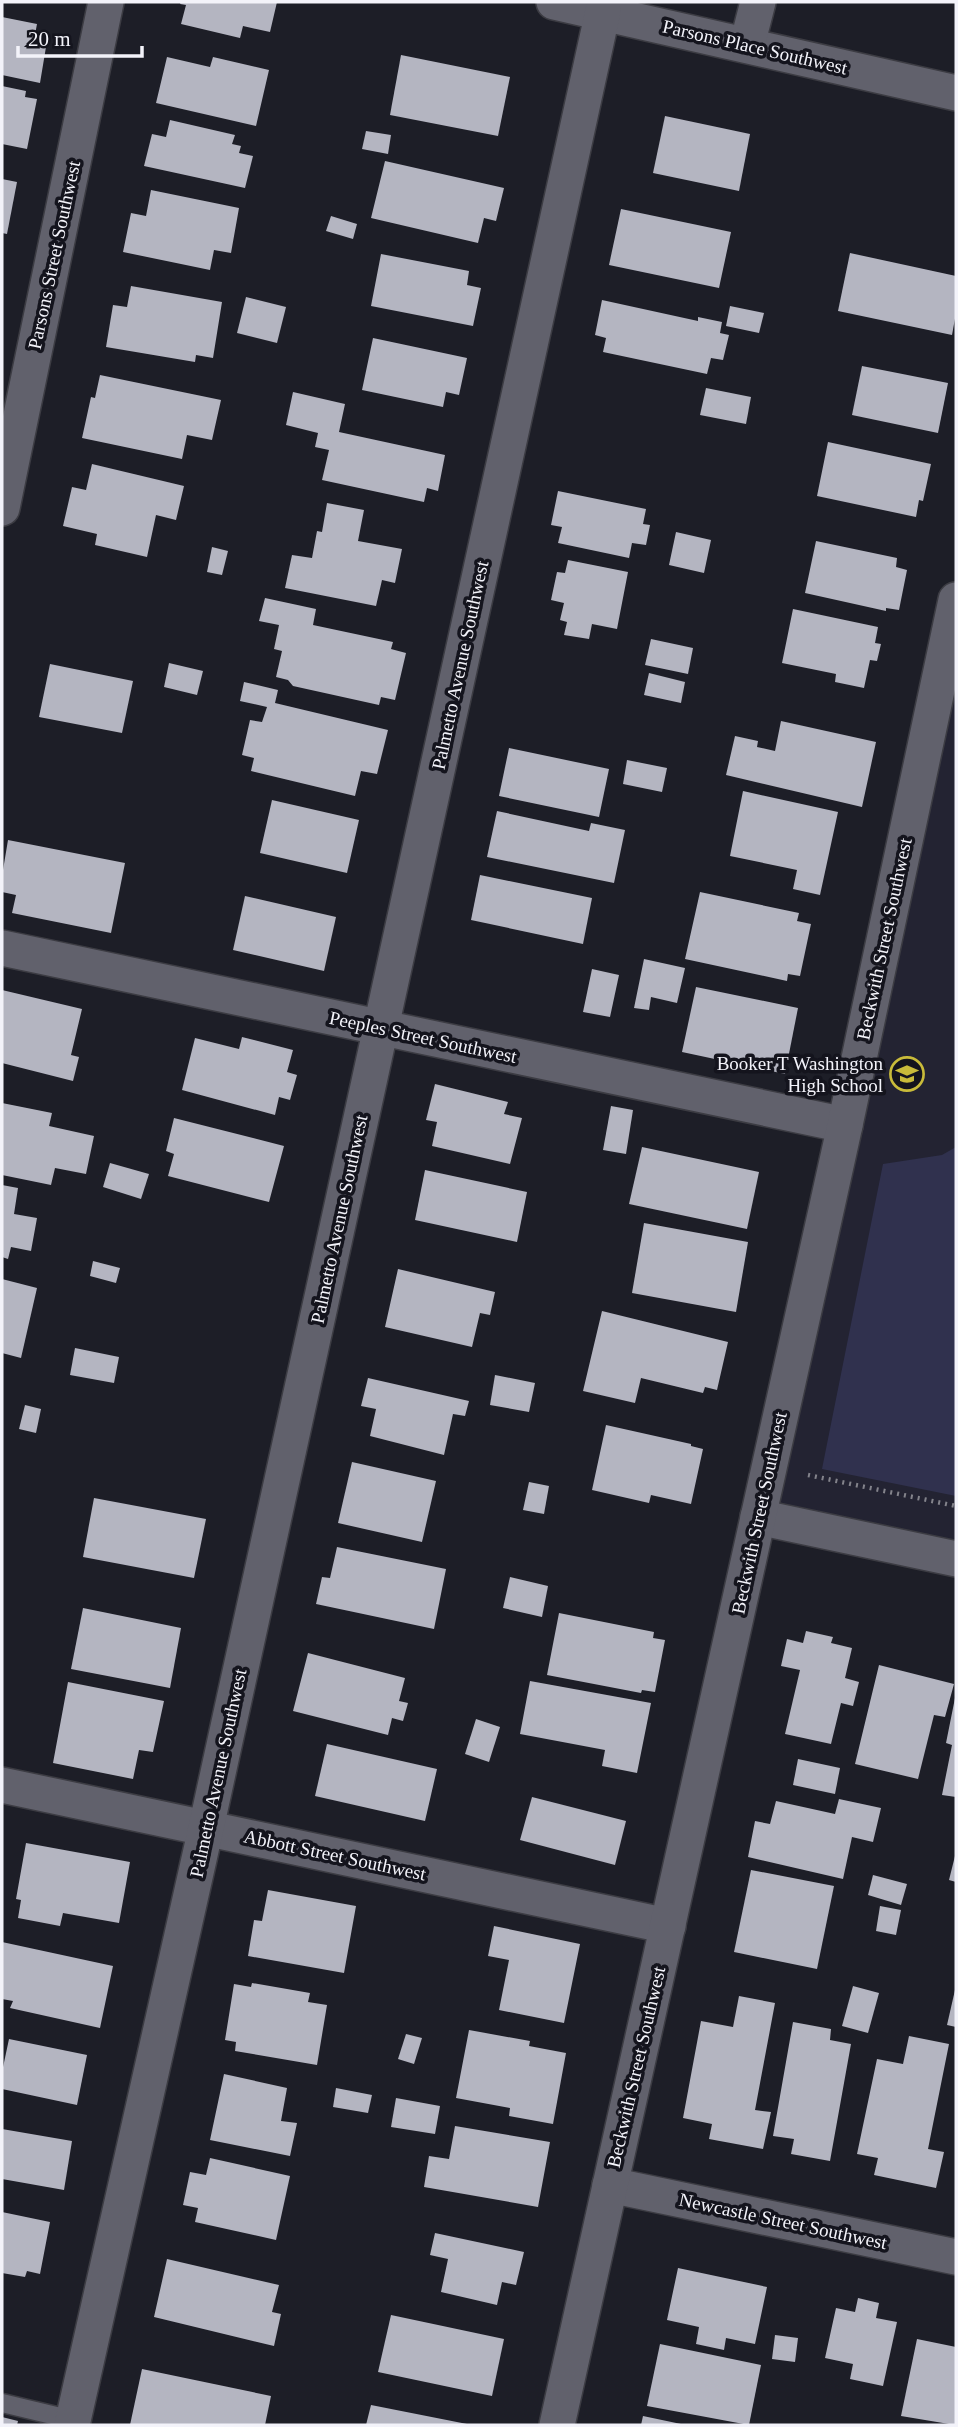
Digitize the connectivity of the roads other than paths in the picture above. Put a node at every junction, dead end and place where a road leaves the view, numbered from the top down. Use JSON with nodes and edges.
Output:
{"nodes":[{"id":1,"x":106,"y":2,"type":"edge"},
{"id":2,"x":554,"y":2,"type":"edge"},
{"id":3,"x":758,"y":2,"type":"edge"},
{"id":4,"x":603,"y":11,"type":"junction"},
{"id":5,"x":747,"y":45,"type":"junction"},
{"id":6,"x":956,"y":93,"type":"edge"},
{"id":7,"x":2,"y":508,"type":"edge"},
{"id":8,"x":956,"y":600,"type":"edge"},
{"id":9,"x":2,"y":948,"type":"edge"},
{"id":10,"x":381,"y":1028,"type":"junction"},
{"id":11,"x":845,"y":1125,"type":"junction"},
{"id":12,"x":758,"y":1517,"type":"junction"},
{"id":13,"x":956,"y":1559,"type":"edge"},
{"id":14,"x":2,"y":1785,"type":"edge"},
{"id":15,"x":206,"y":1828,"type":"junction"},
{"id":16,"x":668,"y":1926,"type":"junction"},
{"id":17,"x":610,"y":2185,"type":"junction"},
{"id":18,"x":956,"y":2257,"type":"edge"},
{"id":19,"x":2,"y":2403,"type":"edge"},
{"id":20,"x":72,"y":2422,"type":"edge"},
{"id":21,"x":557,"y":2425,"type":"edge"}],
"edges":[{"from":1,"to":7,"type":"street","name":"Parsons Street Southwest"},
{"from":2,"to":4,"type":"street","name":"Parsons Place Southwest"},
{"from":3,"to":5,"type":"street"},
{"from":4,"to":5,"type":"street","name":"Parsons Place Southwest"},
{"from":4,"to":10,"type":"street","name":"Palmetto Avenue Southwest"},
{"from":5,"to":6,"type":"street","name":"Parsons Place Southwest"},
{"from":8,"to":11,"type":"street","name":"Beckwith Street Southwest"},
{"from":9,"to":10,"type":"street","name":"Peeples Street Southwest"},
{"from":10,"to":11,"type":"street","name":"Peeples Street Southwest"},
{"from":10,"to":15,"type":"street","name":"Palmetto Avenue Southwest"},
{"from":11,"to":12,"type":"street","name":"Beckwith Street Southwest"},
{"from":12,"to":13,"type":"street"},
{"from":12,"to":16,"type":"street","name":"Beckwith Street Southwest"},
{"from":14,"to":15,"type":"street","name":"Abbott Street Southwest"},
{"from":15,"to":16,"type":"street","name":"Abbott Street Southwest"},
{"from":15,"to":20,"type":"street","name":"Palmetto Avenue Southwest"},
{"from":16,"to":17,"type":"street","name":"Beckwith Street Southwest"},
{"from":17,"to":18,"type":"street","name":"Newcastle Street Southwest"},
{"from":17,"to":21,"type":"street","name":"Beckwith Street Southwest"},
{"from":19,"to":20,"type":"lane"}]}
